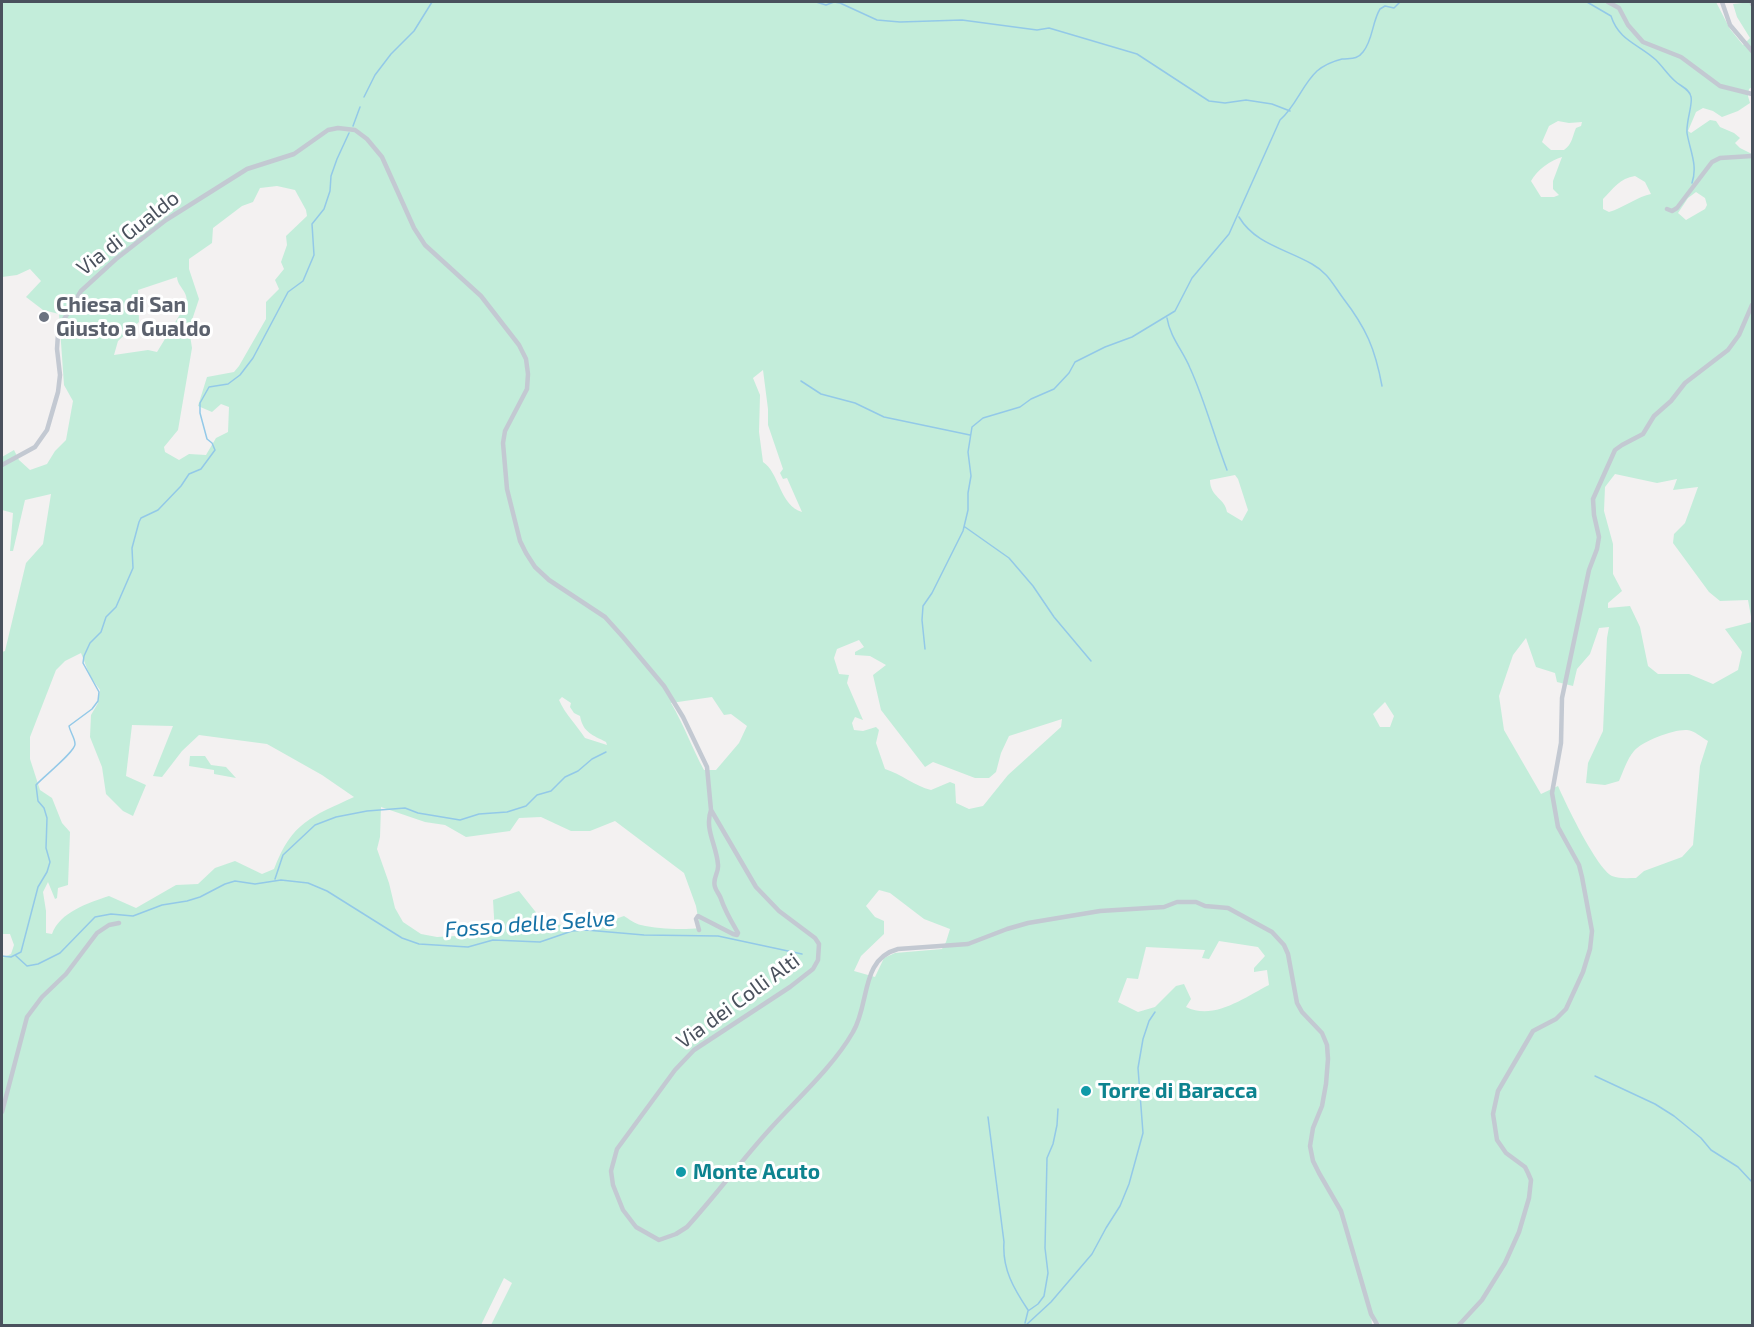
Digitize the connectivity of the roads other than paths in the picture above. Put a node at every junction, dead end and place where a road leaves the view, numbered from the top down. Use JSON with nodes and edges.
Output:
{"nodes":[{"id":1,"x":1608,"y":2,"type":"edge"},
{"id":2,"x":1722,"y":2,"type":"edge"},
{"id":3,"x":1752,"y":51,"type":"edge"},
{"id":4,"x":1752,"y":94,"type":"edge"},
{"id":5,"x":345,"y":128,"type":"joint"},
{"id":6,"x":1752,"y":156,"type":"edge"},
{"id":7,"x":1667,"y":209,"type":"dead end"},
{"id":8,"x":1752,"y":305,"type":"edge"},
{"id":9,"x":2,"y":465,"type":"edge"},
{"id":10,"x":711,"y":810,"type":"junction"},
{"id":11,"x":119,"y":923,"type":"dead end"},
{"id":12,"x":699,"y":930,"type":"dead end"},
{"id":13,"x":2,"y":1112,"type":"edge"},
{"id":14,"x":1378,"y":1326,"type":"edge"},
{"id":15,"x":1458,"y":1326,"type":"edge"}],
"edges":[{"from":1,"to":4,"type":"street"},
{"from":2,"to":3,"type":"street"},
{"from":5,"to":9,"type":"street","name":"Via di Gualdo"},
{"from":5,"to":10,"type":"street","name":"Via dei Colli Alti"},
{"from":6,"to":7,"type":"street"},
{"from":8,"to":15,"type":"street"},
{"from":10,"to":12,"type":"street"},
{"from":10,"to":14,"type":"street","name":"Via dei Colli Alti"},
{"from":11,"to":13,"type":"street"}]}
